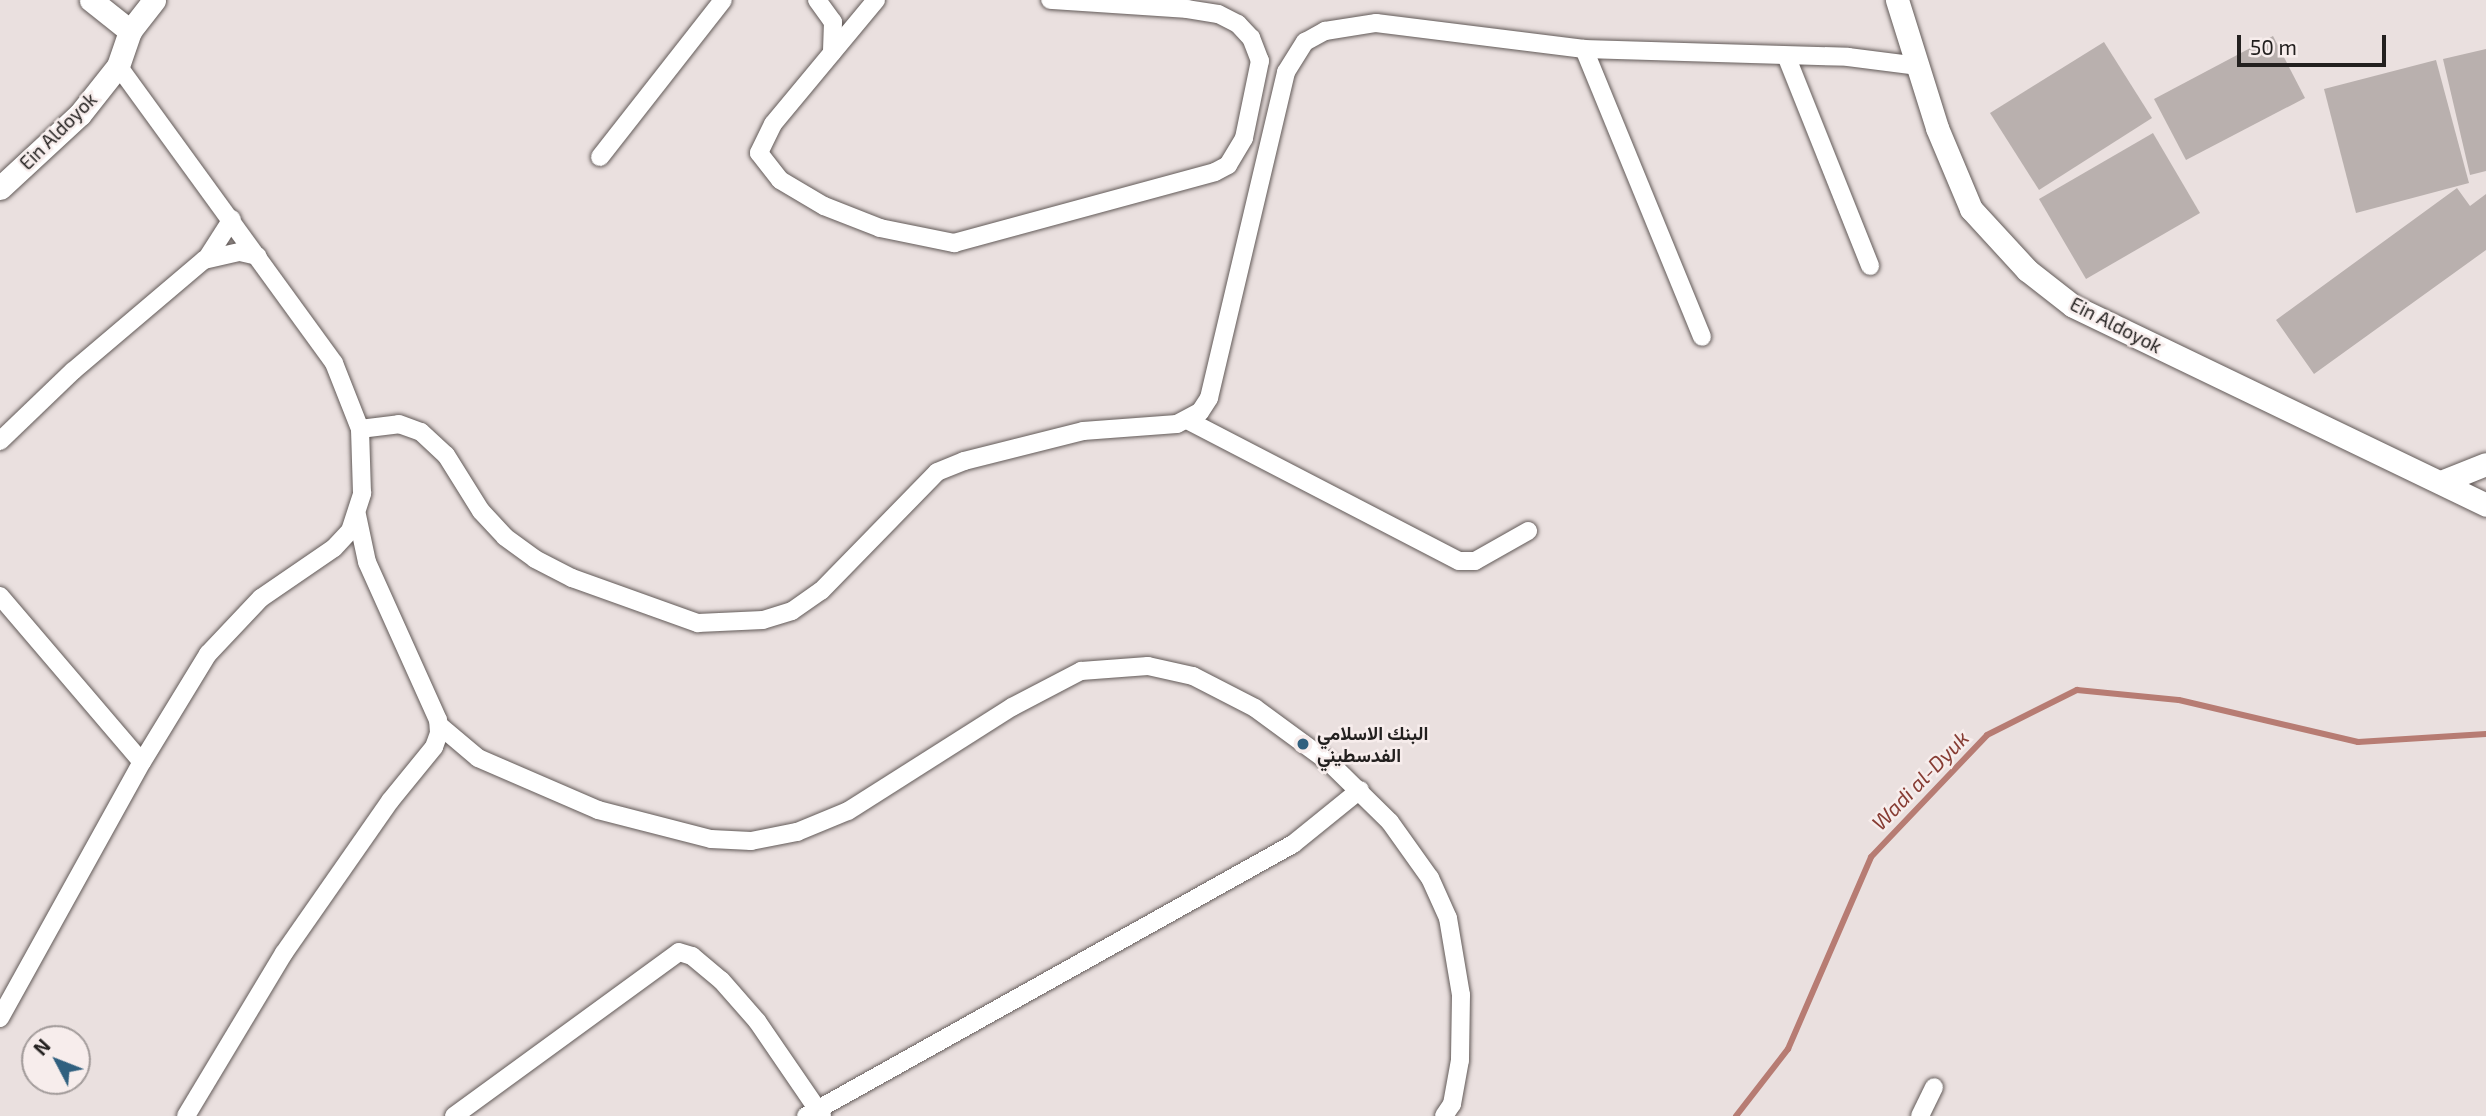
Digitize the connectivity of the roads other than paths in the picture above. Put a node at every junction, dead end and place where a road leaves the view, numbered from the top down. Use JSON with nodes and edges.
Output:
{"nodes":[{"id":1,"x":91,"y":0,"type":"edge"},
{"id":2,"x":155,"y":0,"type":"edge"},
{"id":3,"x":723,"y":0,"type":"edge"},
{"id":4,"x":817,"y":0,"type":"edge"},
{"id":5,"x":876,"y":0,"type":"edge"},
{"id":6,"x":1050,"y":0,"type":"edge"},
{"id":7,"x":1897,"y":0,"type":"edge"},
{"id":8,"x":130,"y":31,"type":"junction"},
{"id":9,"x":1584,"y":49,"type":"junction"},
{"id":10,"x":832,"y":54,"type":"junction"},
{"id":11,"x":1787,"y":58,"type":"junction"},
{"id":12,"x":118,"y":66,"type":"junction"},
{"id":13,"x":1918,"y":66,"type":"junction"},
{"id":14,"x":600,"y":157,"type":"dead end"},
{"id":15,"x":0,"y":188,"type":"edge"},
{"id":16,"x":232,"y":219,"type":"junction"},
{"id":17,"x":258,"y":256,"type":"junction"},
{"id":18,"x":204,"y":260,"type":"junction"},
{"id":19,"x":1870,"y":266,"type":"dead end"},
{"id":20,"x":1702,"y":337,"type":"dead end"},
{"id":21,"x":1189,"y":421,"type":"junction"},
{"id":22,"x":359,"y":429,"type":"junction"},
{"id":23,"x":0,"y":441,"type":"edge"},
{"id":24,"x":2486,"y":464,"type":"edge"},
{"id":25,"x":2441,"y":482,"type":"junction"},
{"id":26,"x":2486,"y":505,"type":"edge"},
{"id":27,"x":357,"y":515,"type":"junction"},
{"id":28,"x":1528,"y":531,"type":"dead end"},
{"id":29,"x":0,"y":596,"type":"edge"},
{"id":30,"x":439,"y":725,"type":"junction"},
{"id":31,"x":142,"y":762,"type":"junction"},
{"id":32,"x":1360,"y":790,"type":"junction"},
{"id":33,"x":0,"y":1018,"type":"edge"},
{"id":34,"x":1934,"y":1087,"type":"dead end"},
{"id":35,"x":815,"y":1113,"type":"edge"},
{"id":36,"x":186,"y":1116,"type":"edge"},
{"id":37,"x":454,"y":1116,"type":"edge"},
{"id":38,"x":1444,"y":1116,"type":"edge"},
{"id":39,"x":1920,"y":1116,"type":"edge"}],
"edges":[{"from":1,"to":8,"type":"street"},
{"from":2,"to":8,"type":"street","name":"Ein Aldoyok"},
{"from":3,"to":14,"type":"street"},
{"from":4,"to":10,"type":"street"},
{"from":5,"to":10,"type":"street"},
{"from":6,"to":10,"type":"street"},
{"from":7,"to":13,"type":"street","name":"Ein Aldoyok"},
{"from":8,"to":12,"type":"street","name":"Ein Aldoyok"},
{"from":9,"to":11,"type":"street"},
{"from":9,"to":20,"type":"street"},
{"from":9,"to":21,"type":"street"},
{"from":11,"to":13,"type":"street"},
{"from":11,"to":19,"type":"street"},
{"from":12,"to":15,"type":"street","name":"Ein Aldoyok"},
{"from":12,"to":16,"type":"street"},
{"from":13,"to":25,"type":"street","name":"Ein Aldoyok"},
{"from":16,"to":17,"type":"street"},
{"from":16,"to":18,"type":"street"},
{"from":17,"to":18,"type":"street"},
{"from":17,"to":22,"type":"street"},
{"from":18,"to":23,"type":"street"},
{"from":21,"to":22,"type":"street"},
{"from":21,"to":28,"type":"street"},
{"from":22,"to":27,"type":"street"},
{"from":24,"to":25,"type":"street"},
{"from":25,"to":26,"type":"street","name":"Ein Aldoyok"},
{"from":27,"to":30,"type":"street"},
{"from":27,"to":31,"type":"street"},
{"from":29,"to":31,"type":"street"},
{"from":30,"to":32,"type":"street"},
{"from":30,"to":36,"type":"street"},
{"from":31,"to":33,"type":"street"},
{"from":32,"to":35,"type":"street"},
{"from":32,"to":38,"type":"street"},
{"from":34,"to":39,"type":"street"},
{"from":35,"to":37,"type":"street"}]}
